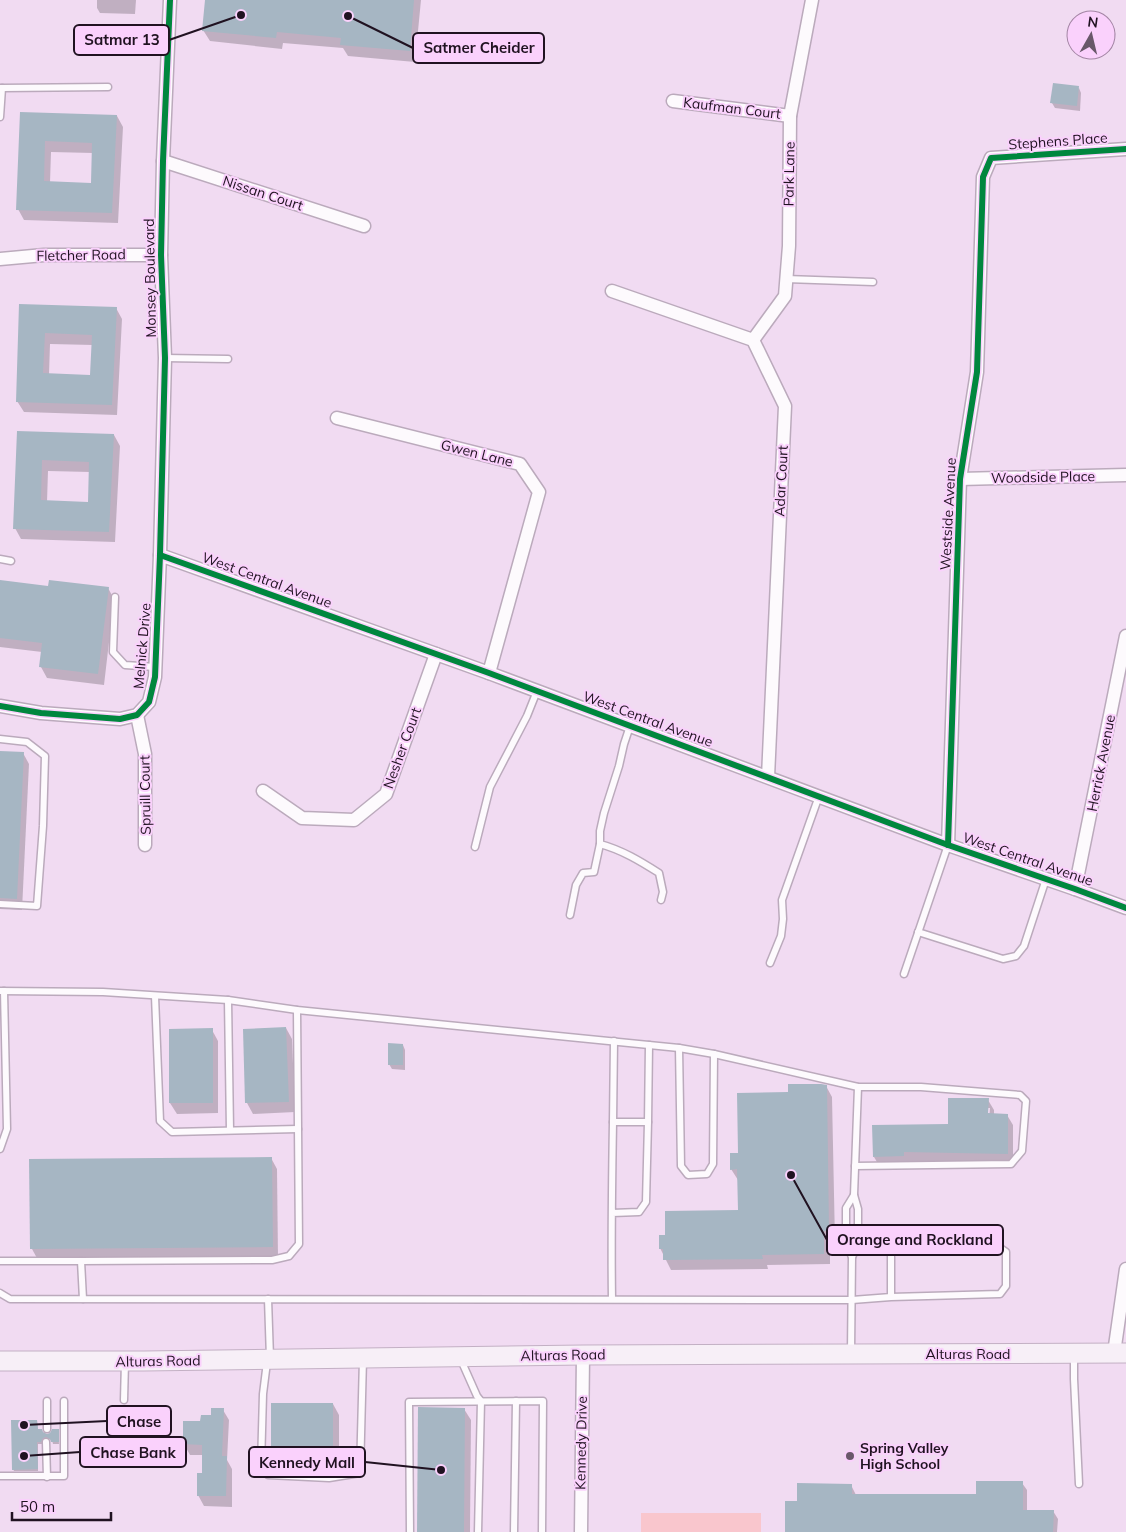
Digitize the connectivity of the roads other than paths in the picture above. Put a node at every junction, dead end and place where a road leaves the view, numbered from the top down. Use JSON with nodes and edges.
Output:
{"nodes":[{"id":1,"x":170,"y":0,"type":"edge"},
{"id":2,"x":812,"y":0,"type":"edge"},
{"id":3,"x":108,"y":87,"type":"dead end"},
{"id":4,"x":1,"y":88,"type":"edge"},
{"id":5,"x":673,"y":101,"type":"dead end"},
{"id":6,"x":790,"y":116,"type":"junction"},
{"id":7,"x":0,"y":117,"type":"edge"},
{"id":8,"x":1126,"y":149,"type":"edge"},
{"id":9,"x":991,"y":158,"type":"joint"},
{"id":10,"x":163,"y":160,"type":"junction"},
{"id":11,"x":364,"y":226,"type":"dead end"},
{"id":12,"x":161,"y":255,"type":"junction"},
{"id":13,"x":0,"y":259,"type":"edge"},
{"id":14,"x":786,"y":279,"type":"junction"},
{"id":15,"x":873,"y":282,"type":"dead end"},
{"id":16,"x":612,"y":291,"type":"dead end"},
{"id":17,"x":753,"y":340,"type":"junction"},
{"id":18,"x":165,"y":358,"type":"junction"},
{"id":19,"x":228,"y":359,"type":"dead end"},
{"id":20,"x":337,"y":418,"type":"dead end"},
{"id":21,"x":1126,"y":475,"type":"edge"},
{"id":22,"x":960,"y":479,"type":"junction"},
{"id":23,"x":160,"y":555,"type":"junction"},
{"id":24,"x":0,"y":559,"type":"edge"},
{"id":25,"x":11,"y":561,"type":"dead end"},
{"id":26,"x":115,"y":597,"type":"dead end"},
{"id":27,"x":1126,"y":636,"type":"edge"},
{"id":28,"x":436,"y":654,"type":"junction"},
{"id":29,"x":155,"y":667,"type":"junction"},
{"id":30,"x":489,"y":673,"type":"junction"},
{"id":31,"x":537,"y":691,"type":"junction"},
{"id":32,"x":0,"y":706,"type":"edge"},
{"id":33,"x":137,"y":715,"type":"junction"},
{"id":34,"x":630,"y":726,"type":"junction"},
{"id":35,"x":0,"y":739,"type":"edge"},
{"id":36,"x":768,"y":777,"type":"junction"},
{"id":37,"x":263,"y":791,"type":"dead end"},
{"id":38,"x":819,"y":796,"type":"junction"},
{"id":39,"x":600,"y":844,"type":"junction"},
{"id":40,"x":145,"y":845,"type":"dead end"},
{"id":41,"x":948,"y":845,"type":"junction"},
{"id":42,"x":475,"y":847,"type":"dead end"},
{"id":43,"x":1046,"y":878,"type":"junction"},
{"id":44,"x":1075,"y":889,"type":"junction"},
{"id":45,"x":661,"y":900,"type":"dead end"},
{"id":46,"x":0,"y":904,"type":"edge"},
{"id":47,"x":1126,"y":908,"type":"edge"},
{"id":48,"x":570,"y":915,"type":"dead end"},
{"id":49,"x":918,"y":932,"type":"junction"},
{"id":50,"x":770,"y":963,"type":"dead end"},
{"id":51,"x":904,"y":974,"type":"dead end"},
{"id":52,"x":2,"y":991,"type":"edge"},
{"id":53,"x":155,"y":996,"type":"junction"},
{"id":54,"x":228,"y":1000,"type":"junction"},
{"id":55,"x":297,"y":1010,"type":"junction"},
{"id":56,"x":614,"y":1041,"type":"junction"},
{"id":57,"x":649,"y":1045,"type":"junction"},
{"id":58,"x":679,"y":1048,"type":"junction"},
{"id":59,"x":714,"y":1054,"type":"junction"},
{"id":60,"x":858,"y":1087,"type":"junction"},
{"id":61,"x":613,"y":1122,"type":"junction"},
{"id":62,"x":648,"y":1122,"type":"junction"},
{"id":63,"x":298,"y":1129,"type":"junction"},
{"id":64,"x":230,"y":1130,"type":"junction"},
{"id":65,"x":0,"y":1148,"type":"edge"},
{"id":66,"x":855,"y":1166,"type":"junction"},
{"id":67,"x":854,"y":1195,"type":"junction"},
{"id":68,"x":612,"y":1213,"type":"junction"},
{"id":69,"x":852,"y":1257,"type":"junction"},
{"id":70,"x":0,"y":1261,"type":"edge"},
{"id":71,"x":81,"y":1261,"type":"junction"},
{"id":72,"x":1126,"y":1269,"type":"edge"},
{"id":73,"x":0,"y":1293,"type":"edge"},
{"id":74,"x":891,"y":1297,"type":"junction"},
{"id":75,"x":83,"y":1298,"type":"junction"},
{"id":76,"x":268,"y":1299,"type":"junction"},
{"id":77,"x":612,"y":1299,"type":"junction"},
{"id":78,"x":852,"y":1300,"type":"junction"},
{"id":79,"x":1120,"y":1353,"type":"edge"},
{"id":80,"x":851,"y":1354,"type":"junction"},
{"id":81,"x":1074,"y":1354,"type":"junction"},
{"id":82,"x":583,"y":1355,"type":"junction"},
{"id":83,"x":460,"y":1356,"type":"junction"},
{"id":84,"x":363,"y":1358,"type":"junction"},
{"id":85,"x":269,"y":1359,"type":"junction"},
{"id":86,"x":0,"y":1361,"type":"edge"},
{"id":87,"x":125,"y":1361,"type":"junction"},
{"id":88,"x":124,"y":1400,"type":"dead end"},
{"id":89,"x":47,"y":1401,"type":"dead end"},
{"id":90,"x":64,"y":1401,"type":"dead end"},
{"id":91,"x":481,"y":1401,"type":"junction"},
{"id":92,"x":516,"y":1401,"type":"junction"},
{"id":93,"x":47,"y":1429,"type":"dead end"},
{"id":94,"x":46,"y":1442,"type":"dead end"},
{"id":95,"x":0,"y":1476,"type":"edge"},
{"id":96,"x":47,"y":1477,"type":"junction"},
{"id":97,"x":1079,"y":1484,"type":"dead end"},
{"id":98,"x":410,"y":1532,"type":"edge"},
{"id":99,"x":478,"y":1532,"type":"edge"},
{"id":100,"x":514,"y":1532,"type":"edge"},
{"id":101,"x":542,"y":1532,"type":"edge"},
{"id":102,"x":581,"y":1532,"type":"edge"}],
"edges":[{"from":1,"to":10,"type":"street","name":"Monsey Boulevard"},
{"from":2,"to":6,"type":"street","name":"Park Lane"},
{"from":3,"to":4,"type":"lane"},
{"from":4,"to":7,"type":"lane"},
{"from":5,"to":6,"type":"street","name":"Kaufman Court"},
{"from":6,"to":14,"type":"street","name":"Park Lane"},
{"from":8,"to":9,"type":"street","name":"Stephens Place"},
{"from":9,"to":22,"type":"street","name":"Westside Avenue"},
{"from":10,"to":11,"type":"street","name":"Nissan Court"},
{"from":10,"to":12,"type":"street","name":"Monsey Boulevard"},
{"from":12,"to":13,"type":"street","name":"Fletcher Road"},
{"from":12,"to":18,"type":"street","name":"Monsey Boulevard"},
{"from":14,"to":15,"type":"lane"},
{"from":14,"to":17,"type":"street","name":"Park Lane"},
{"from":16,"to":17,"type":"street"},
{"from":17,"to":36,"type":"street","name":"Adar Court"},
{"from":18,"to":19,"type":"lane"},
{"from":18,"to":23,"type":"street","name":"Monsey Boulevard"},
{"from":20,"to":30,"type":"street","name":"Gwen Lane"},
{"from":21,"to":22,"type":"street","name":"Woodside Place"},
{"from":22,"to":41,"type":"street","name":"Westside Avenue"},
{"from":23,"to":28,"type":"street","name":"West Central Avenue"},
{"from":23,"to":29,"type":"street","name":"Melnick Drive"},
{"from":24,"to":25,"type":"lane"},
{"from":26,"to":29,"type":"lane"},
{"from":27,"to":44,"type":"street","name":"Herrick Avenue"},
{"from":28,"to":30,"type":"street","name":"West Central Avenue"},
{"from":28,"to":37,"type":"street","name":"Nesher Court"},
{"from":29,"to":33,"type":"street","name":"Melnick Drive"},
{"from":30,"to":31,"type":"street","name":"West Central Avenue"},
{"from":31,"to":34,"type":"street","name":"West Central Avenue"},
{"from":31,"to":42,"type":"lane"},
{"from":32,"to":33,"type":"street"},
{"from":33,"to":40,"type":"street","name":"Spruill Court"},
{"from":34,"to":36,"type":"street","name":"West Central Avenue"},
{"from":34,"to":39,"type":"lane"},
{"from":35,"to":46,"type":"lane"},
{"from":36,"to":38,"type":"street","name":"West Central Avenue"},
{"from":38,"to":41,"type":"street","name":"West Central Avenue"},
{"from":38,"to":50,"type":"lane"},
{"from":39,"to":45,"type":"lane"},
{"from":39,"to":48,"type":"lane"},
{"from":41,"to":43,"type":"street","name":"West Central Avenue"},
{"from":41,"to":49,"type":"lane"},
{"from":43,"to":44,"type":"street","name":"West Central Avenue"},
{"from":43,"to":49,"type":"lane"},
{"from":44,"to":47,"type":"street","name":"West Central Avenue"},
{"from":49,"to":51,"type":"lane"},
{"from":52,"to":53,"type":"lane"},
{"from":52,"to":65,"type":"lane"},
{"from":53,"to":54,"type":"lane"},
{"from":53,"to":64,"type":"lane"},
{"from":54,"to":55,"type":"lane"},
{"from":54,"to":64,"type":"lane"},
{"from":55,"to":56,"type":"lane"},
{"from":55,"to":63,"type":"lane"},
{"from":56,"to":57,"type":"lane"},
{"from":56,"to":61,"type":"lane"},
{"from":57,"to":58,"type":"lane"},
{"from":57,"to":62,"type":"lane"},
{"from":58,"to":59,"type":"lane"},
{"from":58,"to":59,"type":"lane"},
{"from":59,"to":60,"type":"lane"},
{"from":60,"to":66,"type":"lane"},
{"from":60,"to":66,"type":"lane"},
{"from":61,"to":62,"type":"lane"},
{"from":61,"to":68,"type":"lane"},
{"from":62,"to":68,"type":"lane"},
{"from":63,"to":64,"type":"lane"},
{"from":63,"to":71,"type":"lane"},
{"from":66,"to":67,"type":"lane"},
{"from":67,"to":69,"type":"lane"},
{"from":67,"to":69,"type":"lane"},
{"from":68,"to":77,"type":"lane"},
{"from":69,"to":78,"type":"lane"},
{"from":70,"to":71,"type":"lane"},
{"from":71,"to":75,"type":"lane"},
{"from":72,"to":79,"type":"street"},
{"from":73,"to":75,"type":"lane"},
{"from":74,"to":74,"type":"lane"},
{"from":74,"to":78,"type":"lane"},
{"from":75,"to":76,"type":"lane"},
{"from":76,"to":77,"type":"lane"},
{"from":76,"to":85,"type":"lane"},
{"from":77,"to":78,"type":"lane"},
{"from":78,"to":80,"type":"lane"},
{"from":79,"to":81,"type":"main road","name":"Alturas Road"},
{"from":80,"to":81,"type":"main road","name":"Alturas Road"},
{"from":80,"to":82,"type":"main road","name":"Alturas Road"},
{"from":81,"to":97,"type":"lane"},
{"from":82,"to":83,"type":"main road","name":"Alturas Road"},
{"from":82,"to":102,"type":"street","name":"Kennedy Drive"},
{"from":83,"to":84,"type":"main road","name":"Alturas Road"},
{"from":83,"to":91,"type":"lane"},
{"from":84,"to":85,"type":"main road","name":"Alturas Road"},
{"from":84,"to":85,"type":"lane"},
{"from":85,"to":87,"type":"main road","name":"Alturas Road"},
{"from":86,"to":87,"type":"main road","name":"Alturas Road"},
{"from":87,"to":88,"type":"lane"},
{"from":89,"to":93,"type":"lane"},
{"from":90,"to":96,"type":"lane"},
{"from":91,"to":92,"type":"lane"},
{"from":91,"to":98,"type":"lane"},
{"from":91,"to":99,"type":"lane"},
{"from":92,"to":100,"type":"lane"},
{"from":92,"to":101,"type":"lane"},
{"from":94,"to":96,"type":"lane"},
{"from":95,"to":96,"type":"lane"}]}
